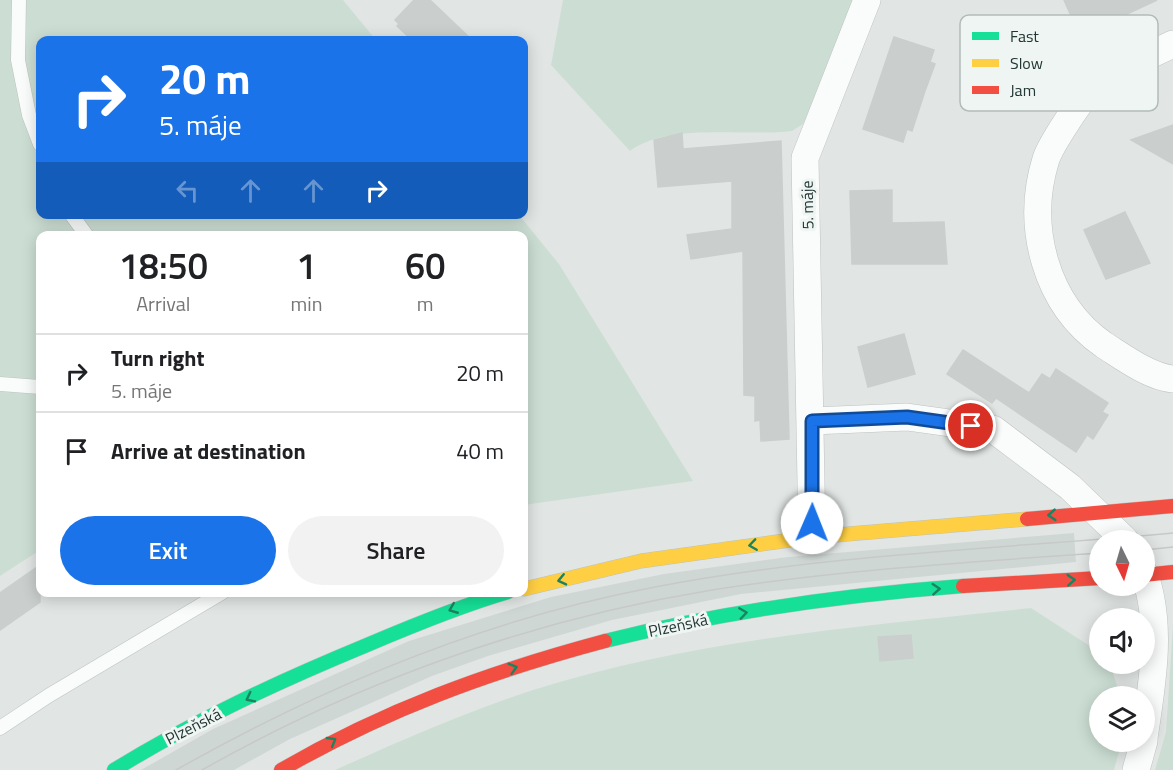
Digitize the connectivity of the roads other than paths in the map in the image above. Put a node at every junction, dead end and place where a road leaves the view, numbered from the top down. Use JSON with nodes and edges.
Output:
{"nodes":[{"id":1,"x":19,"y":0,"type":"edge"},
{"id":2,"x":867,"y":0,"type":"edge"},
{"id":3,"x":1173,"y":44,"type":"edge"},
{"id":4,"x":1158,"y":52,"type":"edge"},
{"id":5,"x":1076,"y":111,"type":"edge"},
{"id":6,"x":36,"y":133,"type":"edge"},
{"id":7,"x":1173,"y":379,"type":"edge"},
{"id":8,"x":0,"y":384,"type":"edge"},
{"id":9,"x":36,"y":387,"type":"edge"},
{"id":10,"x":812,"y":421,"type":"junction"},
{"id":11,"x":1173,"y":506,"type":"edge"},
{"id":12,"x":1096,"y":512,"type":"junction"},
{"id":13,"x":1115,"y":530,"type":"edge"},
{"id":14,"x":812,"y":537,"type":"junction"},
{"id":15,"x":1173,"y":572,"type":"edge"},
{"id":16,"x":1155,"y":573,"type":"edge"},
{"id":17,"x":1089,"y":579,"type":"edge"},
{"id":18,"x":528,"y":588,"type":"edge"},
{"id":19,"x":1150,"y":596,"type":"edge"},
{"id":20,"x":214,"y":597,"type":"edge"},
{"id":21,"x":489,"y":597,"type":"edge"},
{"id":22,"x":1151,"y":686,"type":"edge"},
{"id":23,"x":0,"y":728,"type":"edge"},
{"id":24,"x":1141,"y":752,"type":"edge"},
{"id":25,"x":114,"y":770,"type":"edge"},
{"id":26,"x":281,"y":770,"type":"edge"},
{"id":27,"x":1136,"y":770,"type":"edge"}],
"edges":[{"from":1,"to":6,"type":"lane"},
{"from":2,"to":10,"type":"street","name":"5. máje"},
{"from":3,"to":4,"type":"street"},
{"from":5,"to":7,"type":"street"},
{"from":8,"to":9,"type":"lane"},
{"from":10,"to":12,"type":"street"},
{"from":10,"to":14,"type":"street","name":"5. máje"},
{"from":11,"to":12,"type":"main road"},
{"from":12,"to":13,"type":"street"},
{"from":12,"to":14,"type":"main road","one_way":true},
{"from":14,"to":18,"type":"main road","one_way":true},
{"from":15,"to":16,"type":"main road"},
{"from":26,"to":17,"type":"main road","name":"Plzeňská","one_way":true},
{"from":19,"to":22,"type":"street"},
{"from":20,"to":23,"type":"lane"},
{"from":21,"to":25,"type":"main road","name":"Plzeňská","one_way":true},
{"from":24,"to":27,"type":"street"}]}
